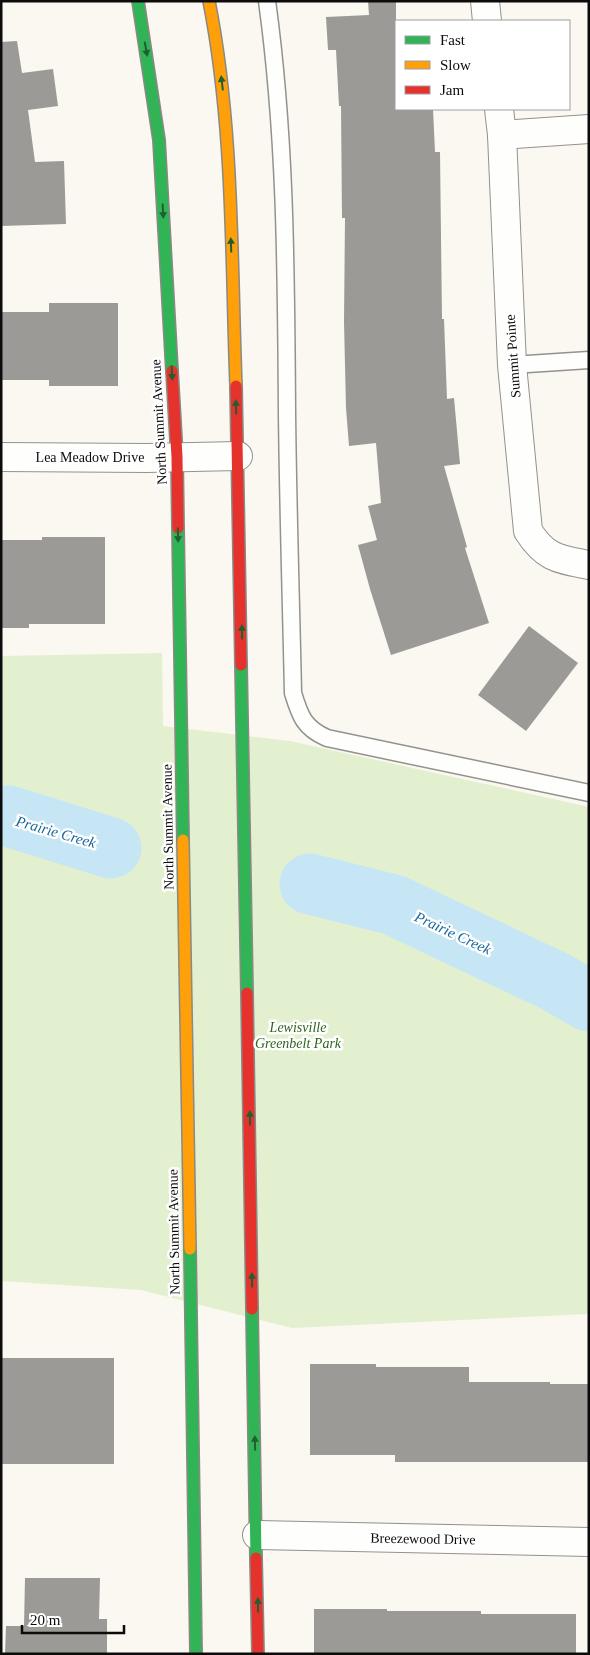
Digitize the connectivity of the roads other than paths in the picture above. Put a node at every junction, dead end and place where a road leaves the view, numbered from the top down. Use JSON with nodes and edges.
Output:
{"nodes":[{"id":1,"x":138,"y":1,"type":"edge"},
{"id":2,"x":208,"y":1,"type":"edge"},
{"id":3,"x":267,"y":1,"type":"edge"},
{"id":4,"x":485,"y":1,"type":"edge"},
{"id":5,"x":487,"y":20,"type":"edge"},
{"id":6,"x":499,"y":110,"type":"edge"},
{"id":7,"x":589,"y":129,"type":"edge"},
{"id":8,"x":502,"y":135,"type":"junction"},
{"id":9,"x":589,"y":360,"type":"edge"},
{"id":10,"x":512,"y":365,"type":"junction"},
{"id":11,"x":238,"y":456,"type":"junction"},
{"id":12,"x":1,"y":457,"type":"edge"},
{"id":13,"x":177,"y":457,"type":"junction"},
{"id":14,"x":589,"y":565,"type":"edge"},
{"id":15,"x":589,"y":793,"type":"edge"},
{"id":16,"x":256,"y":1535,"type":"junction"},
{"id":17,"x":589,"y":1542,"type":"edge"},
{"id":18,"x":196,"y":1654,"type":"edge"},
{"id":19,"x":258,"y":1654,"type":"edge"}],
"edges":[{"from":1,"to":13,"type":"main road","name":"North Summit Avenue","one_way":true},
{"from":11,"to":2,"type":"main road","one_way":true},
{"from":3,"to":15,"type":"lane"},
{"from":4,"to":5,"type":"street"},
{"from":6,"to":8,"type":"street","name":"Summit Pointe"},
{"from":7,"to":8,"type":"street"},
{"from":8,"to":10,"type":"street","name":"Summit Pointe"},
{"from":9,"to":10,"type":"lane"},
{"from":10,"to":14,"type":"street","name":"Summit Pointe"},
{"from":11,"to":13,"type":"street","name":"Lea Meadow Drive"},
{"from":16,"to":11,"type":"main road","one_way":true},
{"from":12,"to":13,"type":"street","name":"Lea Meadow Drive"},
{"from":13,"to":18,"type":"main road","name":"North Summit Avenue","one_way":true},
{"from":16,"to":17,"type":"street","name":"Breezewood Drive"},
{"from":19,"to":16,"type":"main road","one_way":true}]}
